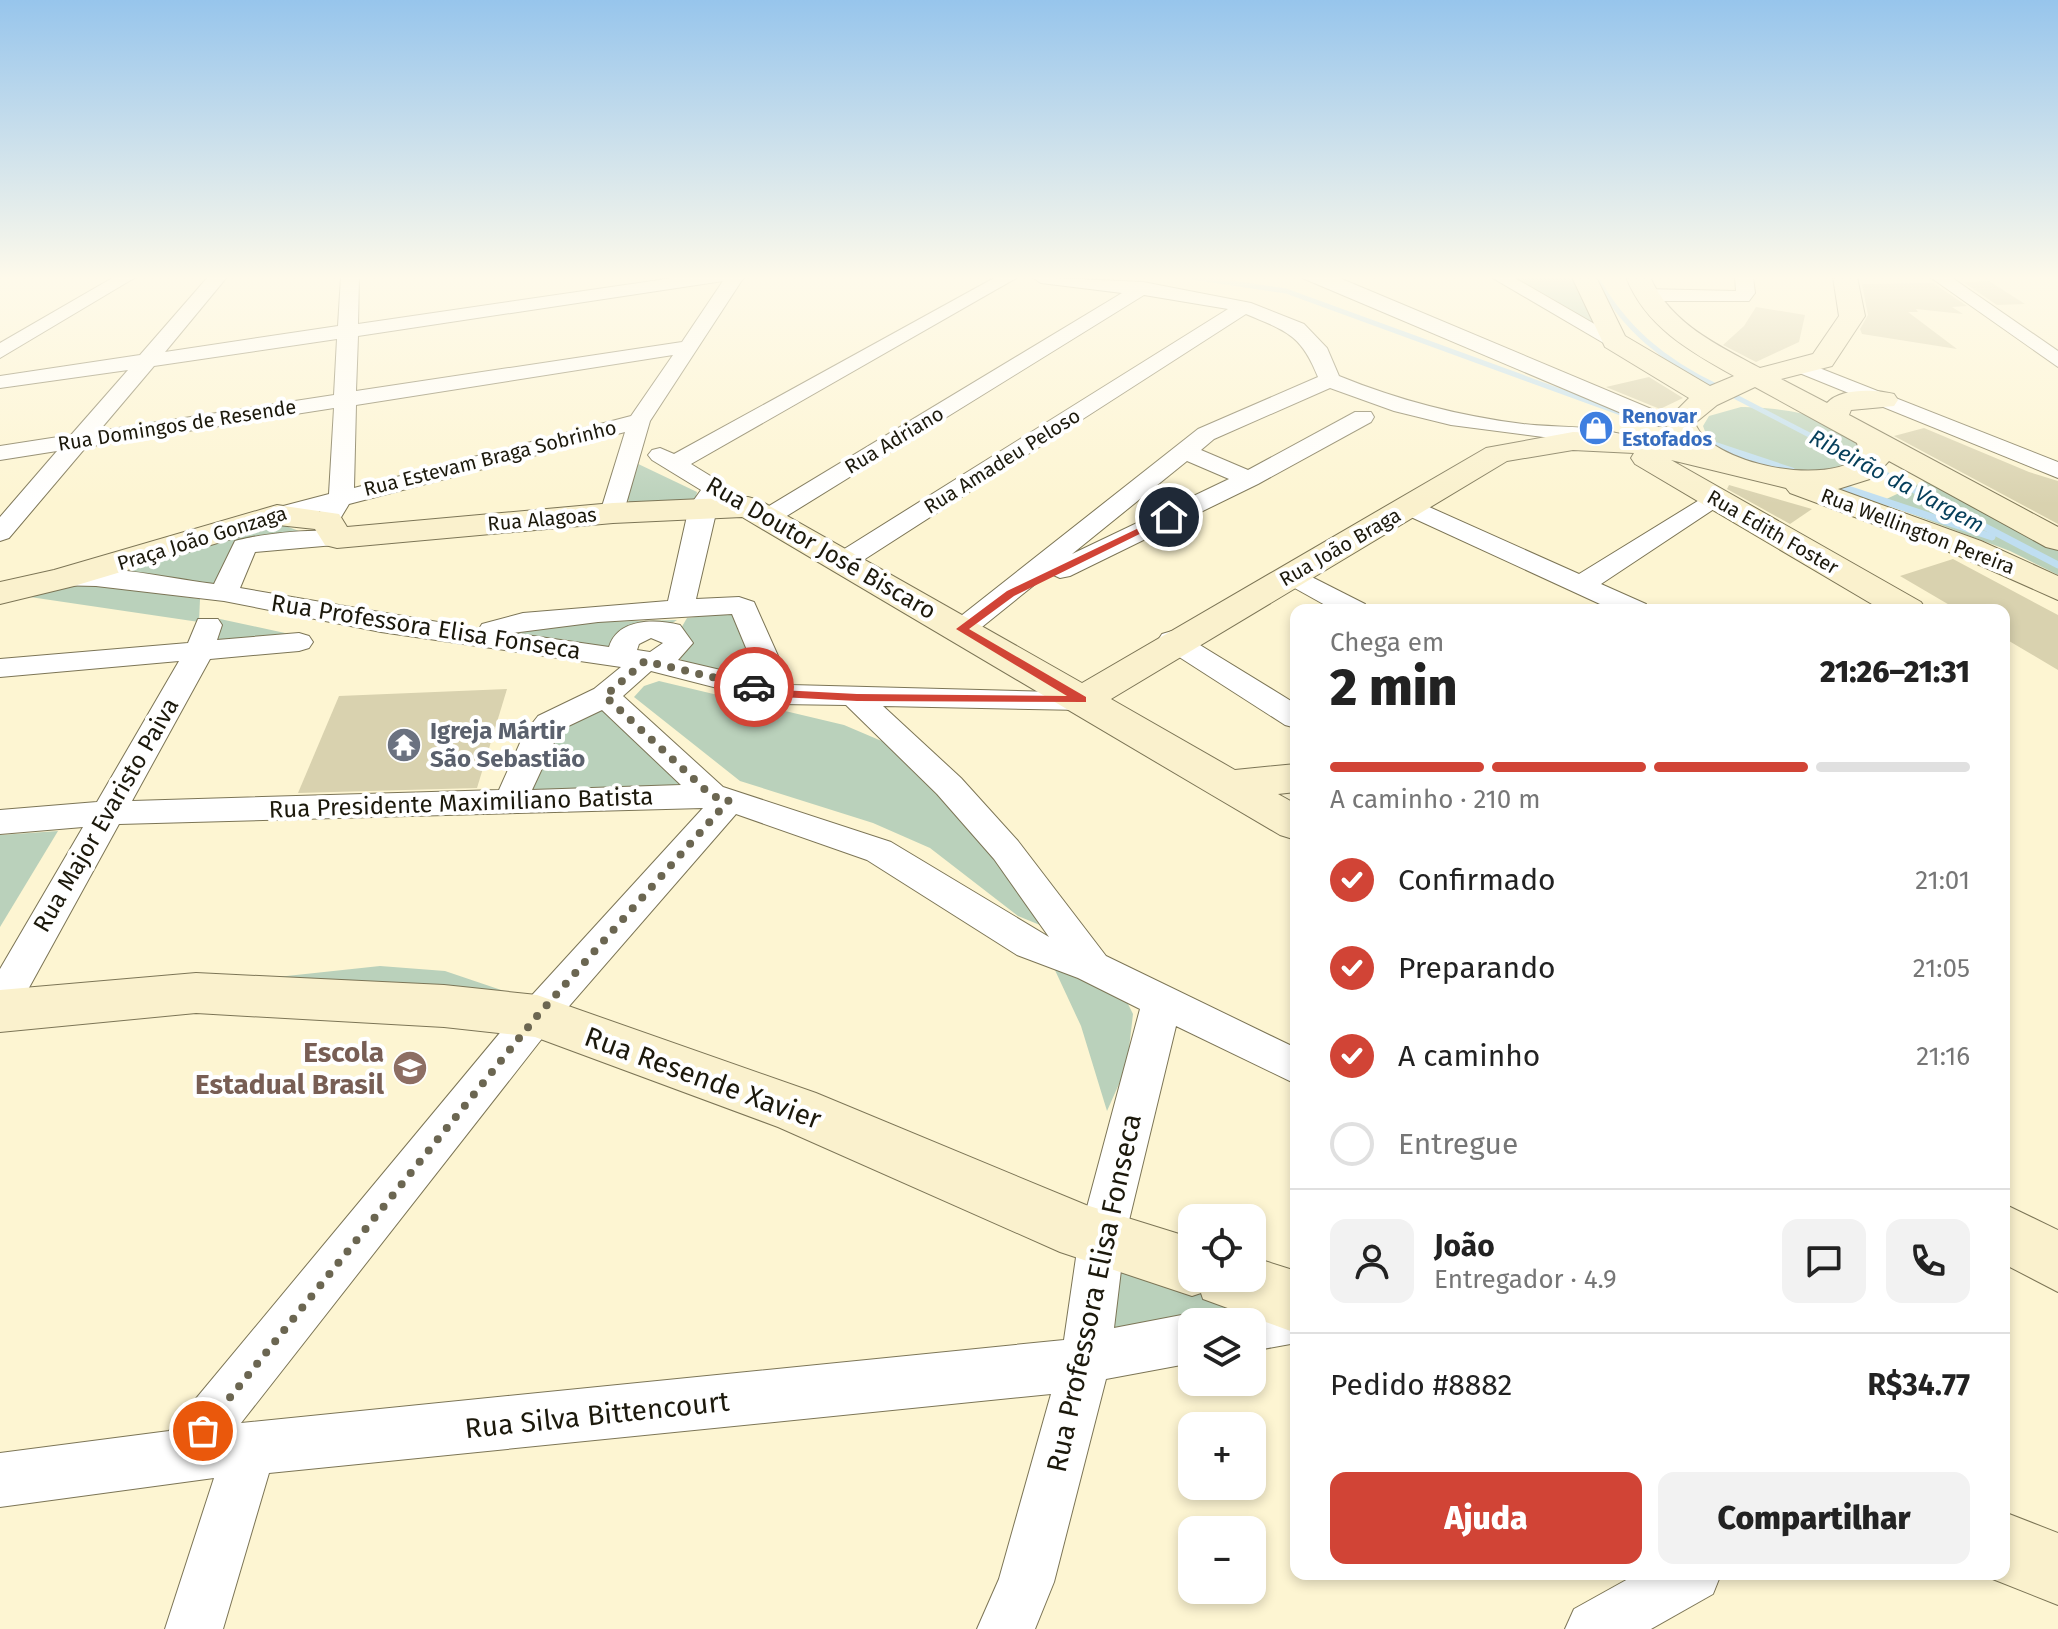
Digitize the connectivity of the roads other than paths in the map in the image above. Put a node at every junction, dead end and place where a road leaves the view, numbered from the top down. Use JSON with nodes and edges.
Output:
{"nodes":[{"id":1,"x":153,"y":353,"type":"edge"},
{"id":2,"x":194,"y":353,"type":"edge"},
{"id":3,"x":347,"y":353,"type":"edge"},
{"id":4,"x":647,"y":353,"type":"edge"},
{"id":5,"x":682,"y":353,"type":"edge"},
{"id":6,"x":872,"y":353,"type":"edge"},
{"id":7,"x":1031,"y":353,"type":"edge"},
{"id":8,"x":1171,"y":353,"type":"edge"},
{"id":9,"x":1319,"y":353,"type":"edge"},
{"id":10,"x":1507,"y":353,"type":"edge"},
{"id":11,"x":1623,"y":353,"type":"edge"},
{"id":12,"x":1715,"y":353,"type":"edge"},
{"id":13,"x":1804,"y":353,"type":"edge"},
{"id":14,"x":1827,"y":353,"type":"edge"},
{"id":15,"x":147,"y":360,"type":"junction"},
{"id":16,"x":1799,"y":366,"type":"junction"},
{"id":17,"x":1758,"y":378,"type":"junction"},
{"id":18,"x":1330,"y":380,"type":"junction"},
{"id":19,"x":0,"y":382,"type":"edge"},
{"id":20,"x":345,"y":399,"type":"junction"},
{"id":21,"x":1884,"y":400,"type":"junction"},
{"id":22,"x":1828,"y":415,"type":"junction"},
{"id":23,"x":1363,"y":417,"type":"dead end"},
{"id":24,"x":1672,"y":420,"type":"junction"},
{"id":25,"x":637,"y":431,"type":"junction"},
{"id":26,"x":1871,"y":440,"type":"junction"},
{"id":27,"x":78,"y":441,"type":"junction"},
{"id":28,"x":1184,"y":451,"type":"junction"},
{"id":29,"x":0,"y":453,"type":"edge"},
{"id":30,"x":675,"y":463,"type":"junction"},
{"id":31,"x":1738,"y":467,"type":"junction"},
{"id":32,"x":2058,"y":471,"type":"edge"},
{"id":33,"x":1776,"y":477,"type":"junction"},
{"id":34,"x":1249,"y":479,"type":"junction"},
{"id":35,"x":708,"y":497,"type":"junction"},
{"id":36,"x":1714,"y":498,"type":"junction"},
{"id":37,"x":1409,"y":507,"type":"junction"},
{"id":38,"x":758,"y":512,"type":"junction"},
{"id":39,"x":613,"y":513,"type":"junction"},
{"id":40,"x":277,"y":515,"type":"joint"},
{"id":41,"x":335,"y":518,"type":"junction"},
{"id":42,"x":0,"y":533,"type":"edge"},
{"id":43,"x":2058,"y":540,"type":"edge"},
{"id":44,"x":255,"y":543,"type":"joint"},
{"id":45,"x":842,"y":562,"type":"junction"},
{"id":46,"x":1292,"y":575,"type":"junction"},
{"id":47,"x":50,"y":581,"type":"junction"},
{"id":48,"x":0,"y":584,"type":"edge"},
{"id":49,"x":1583,"y":584,"type":"junction"},
{"id":50,"x":2058,"y":589,"type":"edge"},
{"id":51,"x":0,"y":593,"type":"edge"},
{"id":52,"x":224,"y":593,"type":"junction"},
{"id":53,"x":1010,"y":594,"type":"junction"},
{"id":54,"x":1344,"y":604,"type":"edge"},
{"id":55,"x":1624,"y":604,"type":"edge"},
{"id":56,"x":1898,"y":604,"type":"edge"},
{"id":57,"x":681,"y":607,"type":"junction"},
{"id":58,"x":962,"y":629,"type":"junction"},
{"id":59,"x":480,"y":635,"type":"junction"},
{"id":60,"x":204,"y":639,"type":"junction"},
{"id":61,"x":1172,"y":640,"type":"junction"},
{"id":62,"x":299,"y":642,"type":"dead end"},
{"id":63,"x":642,"y":661,"type":"junction"},
{"id":64,"x":0,"y":668,"type":"edge"},
{"id":65,"x":780,"y":694,"type":"junction"},
{"id":66,"x":605,"y":696,"type":"junction"},
{"id":67,"x":857,"y":698,"type":"junction"},
{"id":68,"x":1082,"y":700,"type":"junction"},
{"id":69,"x":1290,"y":714,"type":"edge"},
{"id":70,"x":1290,"y":779,"type":"edge"},
{"id":71,"x":1227,"y":785,"type":"junction"},
{"id":72,"x":721,"y":798,"type":"junction"},
{"id":73,"x":511,"y":800,"type":"junction"},
{"id":74,"x":106,"y":813,"type":"junction"},
{"id":75,"x":1290,"y":821,"type":"edge"},
{"id":76,"x":0,"y":822,"type":"edge"},
{"id":77,"x":1092,"y":967,"type":"junction"},
{"id":78,"x":1162,"y":1001,"type":"junction"},
{"id":79,"x":0,"y":1004,"type":"edge"},
{"id":80,"x":0,"y":1011,"type":"edge"},
{"id":81,"x":537,"y":1016,"type":"junction"},
{"id":82,"x":1290,"y":1064,"type":"edge"},
{"id":83,"x":2010,"y":1235,"type":"edge"},
{"id":84,"x":1102,"y":1237,"type":"junction"},
{"id":85,"x":1178,"y":1262,"type":"edge"},
{"id":86,"x":2058,"y":1263,"type":"edge"},
{"id":87,"x":1266,"y":1292,"type":"edge"},
{"id":88,"x":1290,"y":1300,"type":"edge"},
{"id":89,"x":1290,"y":1320,"type":"edge"},
{"id":90,"x":1266,"y":1324,"type":"edge"},
{"id":91,"x":1178,"y":1341,"type":"edge"},
{"id":92,"x":1086,"y":1358,"type":"junction"},
{"id":93,"x":250,"y":1449,"type":"junction"},
{"id":94,"x":183,"y":1455,"type":"junction"},
{"id":95,"x":0,"y":1480,"type":"edge"},
{"id":96,"x":2010,"y":1550,"type":"edge"},
{"id":97,"x":2058,"y":1569,"type":"edge"},
{"id":98,"x":1682,"y":1580,"type":"edge"},
{"id":99,"x":194,"y":1629,"type":"edge"},
{"id":100,"x":1006,"y":1629,"type":"edge"},
{"id":101,"x":1594,"y":1629,"type":"edge"}],
"edges":[{"from":1,"to":15,"type":"street"},
{"from":2,"to":15,"type":"street"},
{"from":3,"to":20,"type":"street"},
{"from":4,"to":20,"type":"street","name":"Rua Domingos de Resende"},
{"from":5,"to":25,"type":"street"},
{"from":6,"to":30,"type":"street"},
{"from":7,"to":38,"type":"street","name":"Rua Adriano"},
{"from":8,"to":45,"type":"street","name":"Rua Amadeu Peloso"},
{"from":9,"to":18,"type":"street"},
{"from":10,"to":24,"type":"street"},
{"from":11,"to":24,"type":"main road","name":"Rua Edith Foster"},
{"from":12,"to":17,"type":"main road"},
{"from":13,"to":16,"type":"main road"},
{"from":14,"to":16,"type":"main road","name":"Rua João Braga"},
{"from":15,"to":19,"type":"street"},
{"from":15,"to":27,"type":"street"},
{"from":16,"to":17,"type":"main road","name":"Rua João Braga"},
{"from":16,"to":21,"type":"street"},
{"from":16,"to":22,"type":"main road"},
{"from":17,"to":22,"type":"main road"},
{"from":17,"to":24,"type":"main road","name":"Rua João Braga"},
{"from":18,"to":24,"type":"street"},
{"from":18,"to":28,"type":"street"},
{"from":20,"to":27,"type":"street","name":"Rua Domingos de Resende"},
{"from":20,"to":41,"type":"street"},
{"from":21,"to":22,"type":"main road"},
{"from":21,"to":32,"type":"street"},
{"from":22,"to":24,"type":"main road"},
{"from":22,"to":26,"type":"main road"},
{"from":23,"to":34,"type":"street"},
{"from":24,"to":31,"type":"main road"},
{"from":24,"to":31,"type":"main road"},
{"from":24,"to":36,"type":"main road","name":"Rua Edith Foster"},
{"from":24,"to":37,"type":"main road","name":"Rua João Braga"},
{"from":25,"to":30,"type":"street","name":"Rua Doutor José Biscaro"},
{"from":25,"to":39,"type":"street"},
{"from":25,"to":41,"type":"street","name":"Rua Estevam Braga Sobrinho"},
{"from":26,"to":33,"type":"main road"},
{"from":26,"to":43,"type":"main road"},
{"from":27,"to":29,"type":"street","name":"Rua Domingos de Resende"},
{"from":27,"to":42,"type":"street"},
{"from":28,"to":34,"type":"street"},
{"from":28,"to":53,"type":"street"},
{"from":30,"to":35,"type":"street","name":"Rua Doutor José Biscaro"},
{"from":31,"to":33,"type":"main road"},
{"from":33,"to":50,"type":"main road","name":"Rua Wellington Pereira"},
{"from":34,"to":53,"type":"street"},
{"from":35,"to":38,"type":"main road","name":"Rua Alagoas"},
{"from":35,"to":39,"type":"main road","name":"Rua Alagoas"},
{"from":35,"to":57,"type":"street"},
{"from":36,"to":49,"type":"street"},
{"from":36,"to":56,"type":"main road","name":"Rua Edith Foster"},
{"from":37,"to":46,"type":"main road","name":"Rua João Braga"},
{"from":37,"to":49,"type":"street"},
{"from":38,"to":45,"type":"main road","name":"Rua Doutor José Biscaro"},
{"from":39,"to":41,"type":"main road","name":"Rua Alagoas"},
{"from":40,"to":41,"type":"main road","name":"Rua Alagoas"},
{"from":40,"to":47,"type":"main road","name":"Praça João Gonzaga"},
{"from":41,"to":44,"type":"street","name":"Rua Alagoas"},
{"from":44,"to":52,"type":"street","name":"Praça João Gonzaga"},
{"from":45,"to":58,"type":"main road","name":"Rua Doutor José Biscaro"},
{"from":46,"to":54,"type":"street"},
{"from":46,"to":61,"type":"main road","name":"Rua João Braga"},
{"from":47,"to":48,"type":"main road"},
{"from":47,"to":51,"type":"main road"},
{"from":47,"to":52,"type":"street","name":"Praça João Gonzaga"},
{"from":49,"to":55,"type":"street"},
{"from":52,"to":59,"type":"street","name":"Rua Professora Elisa Fonseca"},
{"from":53,"to":58,"type":"street"},
{"from":57,"to":59,"type":"street"},
{"from":57,"to":63,"type":"street"},
{"from":57,"to":65,"type":"street"},
{"from":58,"to":68,"type":"main road","name":"Rua Doutor José Biscaro"},
{"from":59,"to":63,"type":"street","name":"Rua Professora Elisa Fonseca"},
{"from":60,"to":62,"type":"street"},
{"from":60,"to":64,"type":"street"},
{"from":60,"to":74,"type":"street","name":"Rua Major Evaristo Paiva"},
{"from":61,"to":68,"type":"main road","name":"Rua João Braga"},
{"from":61,"to":69,"type":"street"},
{"from":63,"to":65,"type":"street","name":"Rua Professora Elisa Fonseca"},
{"from":63,"to":66,"type":"street"},
{"from":65,"to":67,"type":"street","name":"Rua Professora Elisa Fonseca"},
{"from":66,"to":72,"type":"street"},
{"from":66,"to":73,"type":"street"},
{"from":67,"to":68,"type":"street","name":"Rua Professora Elisa Fonseca"},
{"from":67,"to":77,"type":"street"},
{"from":68,"to":71,"type":"main road","name":"Rua Doutor José Biscaro"},
{"from":70,"to":71,"type":"main road"},
{"from":71,"to":75,"type":"main road","name":"Rua Doutor José Biscaro"},
{"from":72,"to":73,"type":"street","name":"Rua Presidente Maximiliano Batista"},
{"from":72,"to":77,"type":"street","name":"Rua Presidente Maximiliano Batista"},
{"from":72,"to":81,"type":"street"},
{"from":73,"to":74,"type":"street","name":"Rua Presidente Maximiliano Batista"},
{"from":74,"to":76,"type":"street","name":"Rua Presidente Maximiliano Batista"},
{"from":74,"to":79,"type":"street","name":"Rua Major Evaristo Paiva"},
{"from":77,"to":78,"type":"street","name":"Rua Presidente Maximiliano Batista"},
{"from":78,"to":82,"type":"street","name":"Rua Presidente Maximiliano Batista"},
{"from":78,"to":84,"type":"street","name":"Rua Professora Elisa Fonseca"},
{"from":80,"to":81,"type":"main road","name":"Rua Resende Xavier"},
{"from":81,"to":84,"type":"main road","name":"Rua Resende Xavier"},
{"from":81,"to":94,"type":"street"},
{"from":83,"to":86,"type":"main road"},
{"from":84,"to":85,"type":"main road","name":"Rua Resende Xavier"},
{"from":84,"to":92,"type":"street","name":"Rua Professora Elisa Fonseca"},
{"from":87,"to":88,"type":"main road"},
{"from":89,"to":90,"type":"street"},
{"from":91,"to":92,"type":"street","name":"Rua Silva Bittencourt"},
{"from":92,"to":93,"type":"street","name":"Rua Silva Bittencourt"},
{"from":92,"to":100,"type":"street","name":"Rua Professora Elisa Fonseca"},
{"from":93,"to":94,"type":"street","name":"Rua Silva Bittencourt"},
{"from":93,"to":99,"type":"street"},
{"from":94,"to":95,"type":"street","name":"Rua Silva Bittencourt"},
{"from":96,"to":97,"type":"main road"},
{"from":98,"to":101,"type":"street"}]}
